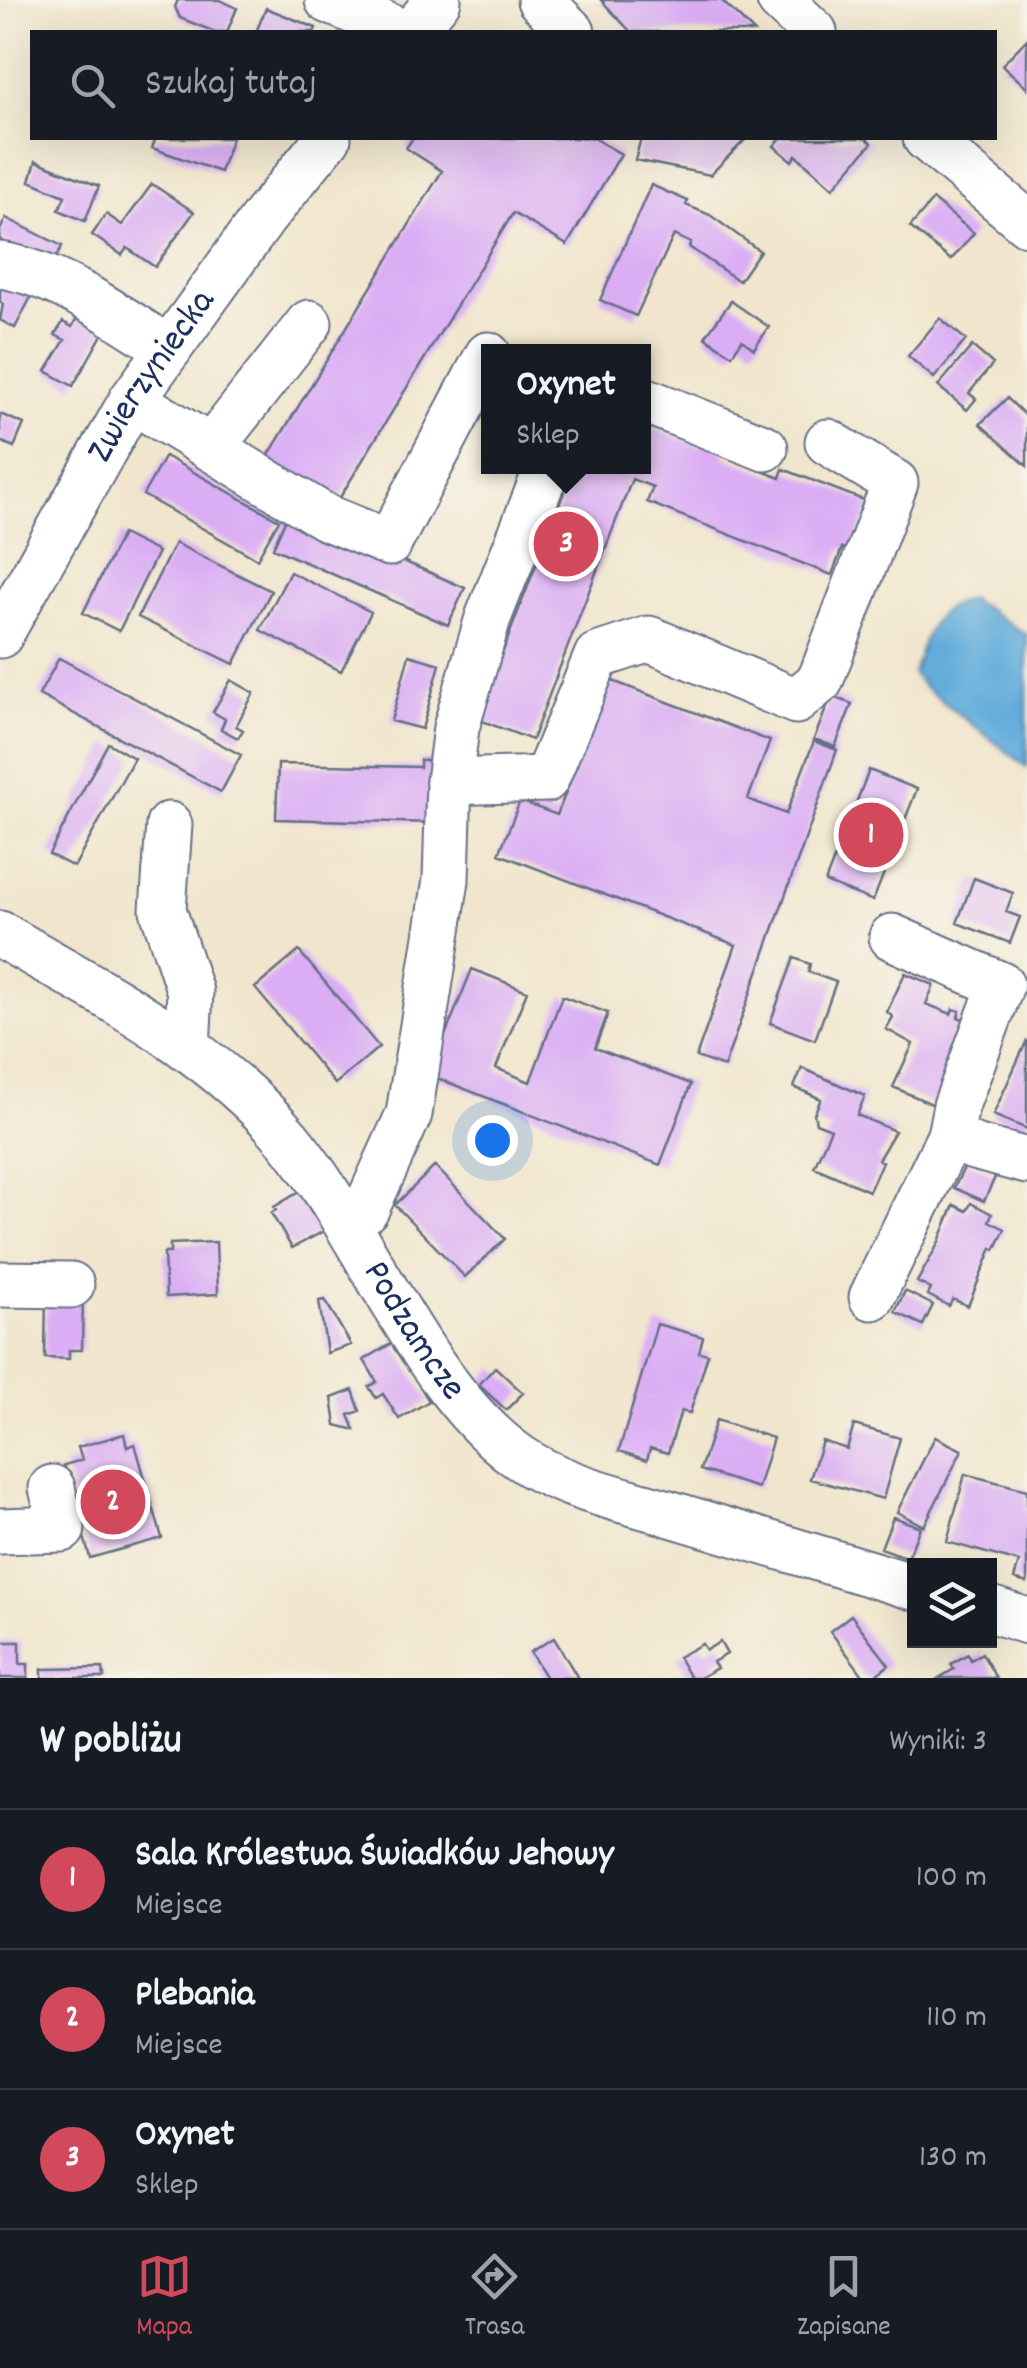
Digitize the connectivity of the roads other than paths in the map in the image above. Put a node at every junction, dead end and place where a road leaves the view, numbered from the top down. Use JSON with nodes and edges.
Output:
{"nodes":[{"id":1,"x":328,"y":0,"type":"edge"},
{"id":2,"x":540,"y":0,"type":"edge"},
{"id":3,"x":780,"y":0,"type":"edge"},
{"id":4,"x":415,"y":16,"type":"edge"},
{"id":5,"x":570,"y":30,"type":"edge"},
{"id":6,"x":812,"y":30,"type":"edge"},
{"id":7,"x":326,"y":140,"type":"edge"},
{"id":8,"x":928,"y":140,"type":"edge"},
{"id":9,"x":1027,"y":223,"type":"edge"},
{"id":10,"x":0,"y":265,"type":"edge"},
{"id":11,"x":309,"y":323,"type":"dead end"},
{"id":12,"x":169,"y":349,"type":"junction"},
{"id":13,"x":481,"y":370,"type":"edge"},
{"id":14,"x":132,"y":400,"type":"junction"},
{"id":15,"x":651,"y":403,"type":"edge"},
{"id":16,"x":828,"y":442,"type":"dead end"},
{"id":17,"x":211,"y":448,"type":"junction"},
{"id":18,"x":765,"y":448,"type":"dead end"},
{"id":19,"x":545,"y":474,"type":"edge"},
{"id":20,"x":4,"y":618,"type":"edge"},
{"id":21,"x":449,"y":782,"type":"junction"},
{"id":22,"x":169,"y":825,"type":"dead end"},
{"id":23,"x":0,"y":934,"type":"edge"},
{"id":24,"x":892,"y":937,"type":"dead end"},
{"id":25,"x":187,"y":1048,"type":"junction"},
{"id":26,"x":950,"y":1136,"type":"junction"},
{"id":27,"x":1027,"y":1162,"type":"edge"},
{"id":28,"x":345,"y":1221,"type":"junction"},
{"id":29,"x":0,"y":1284,"type":"edge"},
{"id":30,"x":70,"y":1285,"type":"dead end"},
{"id":31,"x":872,"y":1296,"type":"dead end"},
{"id":32,"x":52,"y":1488,"type":"dead end"},
{"id":33,"x":0,"y":1532,"type":"edge"},
{"id":34,"x":907,"y":1585,"type":"edge"},
{"id":35,"x":997,"y":1612,"type":"edge"},
{"id":36,"x":1027,"y":1621,"type":"edge"}],
"edges":[{"from":1,"to":4,"type":"street"},
{"from":2,"to":5,"type":"street"},
{"from":3,"to":6,"type":"street"},
{"from":7,"to":12,"type":"street","name":"Zwierzyniecka"},
{"from":8,"to":9,"type":"street"},
{"from":10,"to":12,"type":"street"},
{"from":11,"to":17,"type":"street"},
{"from":12,"to":14,"type":"street","name":"Zwierzyniecka"},
{"from":13,"to":17,"type":"street"},
{"from":14,"to":17,"type":"street"},
{"from":14,"to":20,"type":"street","name":"Zwierzyniecka"},
{"from":15,"to":18,"type":"street"},
{"from":16,"to":21,"type":"street"},
{"from":19,"to":21,"type":"street"},
{"from":21,"to":28,"type":"street"},
{"from":22,"to":25,"type":"street"},
{"from":23,"to":25,"type":"street","name":"Podzamcze"},
{"from":24,"to":26,"type":"street"},
{"from":25,"to":28,"type":"street","name":"Podzamcze"},
{"from":26,"to":27,"type":"street"},
{"from":26,"to":31,"type":"street"},
{"from":28,"to":34,"type":"street","name":"Podzamcze"},
{"from":29,"to":30,"type":"street"},
{"from":32,"to":33,"type":"street"},
{"from":35,"to":36,"type":"street"}]}
